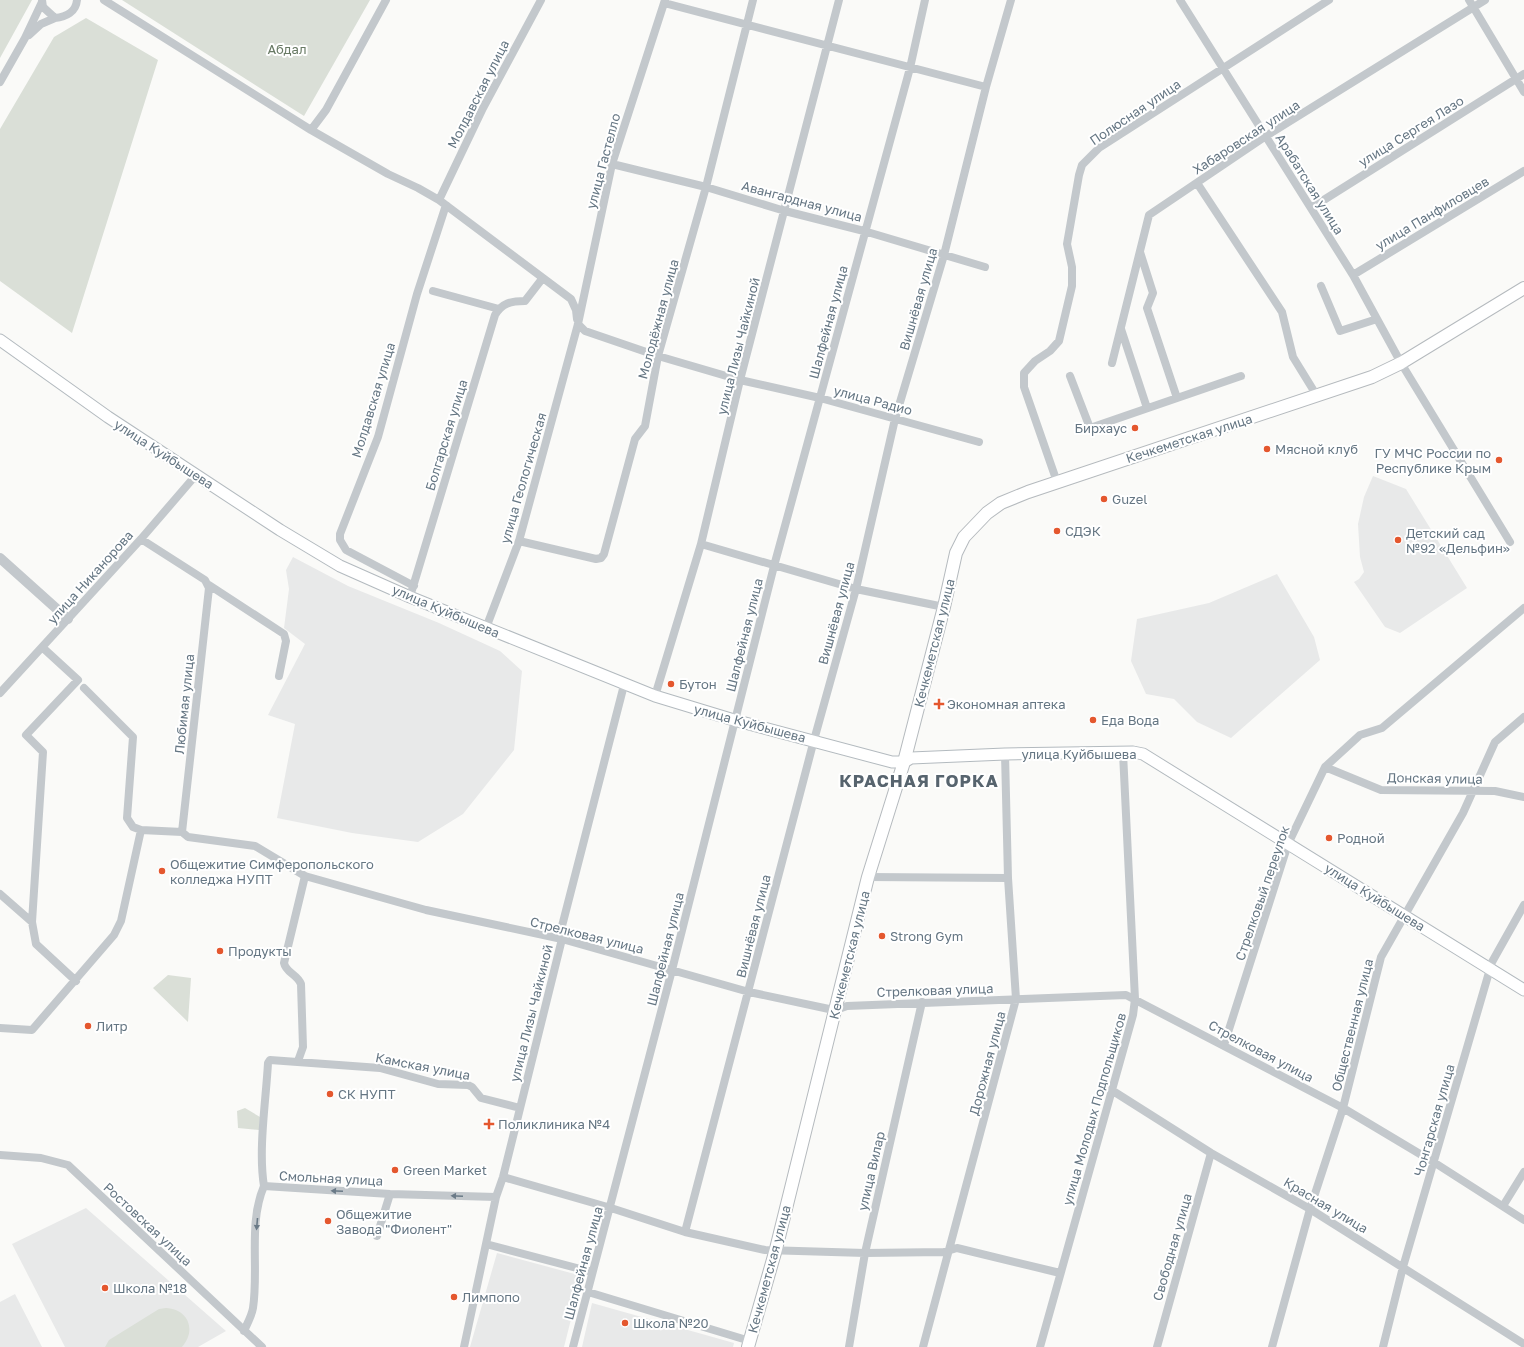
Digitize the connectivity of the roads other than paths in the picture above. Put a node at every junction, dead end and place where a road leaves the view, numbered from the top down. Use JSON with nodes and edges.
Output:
{"nodes":[{"id":1,"x":78,"y":0,"type":"edge"},
{"id":2,"x":97,"y":0,"type":"edge"},
{"id":3,"x":104,"y":0,"type":"edge"},
{"id":4,"x":386,"y":0,"type":"edge"},
{"id":5,"x":541,"y":0,"type":"edge"},
{"id":6,"x":752,"y":0,"type":"edge"},
{"id":7,"x":840,"y":0,"type":"edge"},
{"id":8,"x":925,"y":0,"type":"edge"},
{"id":9,"x":1011,"y":0,"type":"edge"},
{"id":10,"x":1180,"y":0,"type":"edge"},
{"id":11,"x":1329,"y":0,"type":"edge"},
{"id":12,"x":1485,"y":0,"type":"edge"},
{"id":13,"x":42,"y":1,"type":"edge"},
{"id":14,"x":664,"y":1,"type":"edge"},
{"id":15,"x":1471,"y":4,"type":"edge"},
{"id":16,"x":111,"y":6,"type":"junction"},
{"id":17,"x":55,"y":18,"type":"junction"},
{"id":18,"x":746,"y":24,"type":"junction"},
{"id":19,"x":25,"y":38,"type":"junction"},
{"id":20,"x":828,"y":46,"type":"junction"},
{"id":21,"x":910,"y":68,"type":"junction"},
{"id":22,"x":1223,"y":68,"type":"junction"},
{"id":23,"x":1524,"y":74,"type":"edge"},
{"id":24,"x":1516,"y":79,"type":"junction"},
{"id":25,"x":0,"y":82,"type":"edge"},
{"id":26,"x":986,"y":87,"type":"junction"},
{"id":27,"x":1524,"y":92,"type":"edge"},
{"id":28,"x":311,"y":130,"type":"junction"},
{"id":29,"x":1266,"y":136,"type":"junction"},
{"id":30,"x":612,"y":164,"type":"junction"},
{"id":31,"x":1524,"y":171,"type":"edge"},
{"id":32,"x":1197,"y":183,"type":"junction"},
{"id":33,"x":706,"y":187,"type":"junction"},
{"id":34,"x":443,"y":203,"type":"junction"},
{"id":35,"x":1311,"y":208,"type":"junction"},
{"id":36,"x":785,"y":211,"type":"junction"},
{"id":37,"x":864,"y":231,"type":"junction"},
{"id":38,"x":1140,"y":252,"type":"junction"},
{"id":39,"x":944,"y":255,"type":"junction"},
{"id":40,"x":985,"y":267,"type":"dead end"},
{"id":41,"x":1353,"y":275,"type":"junction"},
{"id":42,"x":542,"y":279,"type":"junction"},
{"id":43,"x":1321,"y":286,"type":"dead end"},
{"id":44,"x":1524,"y":288,"type":"edge"},
{"id":45,"x":433,"y":292,"type":"dead end"},
{"id":46,"x":498,"y":309,"type":"junction"},
{"id":47,"x":1377,"y":319,"type":"junction"},
{"id":48,"x":577,"y":328,"type":"junction"},
{"id":49,"x":1121,"y":328,"type":"junction"},
{"id":50,"x":0,"y":340,"type":"edge"},
{"id":51,"x":658,"y":356,"type":"junction"},
{"id":52,"x":1112,"y":363,"type":"dead end"},
{"id":53,"x":1401,"y":363,"type":"junction"},
{"id":54,"x":1070,"y":376,"type":"dead end"},
{"id":55,"x":1241,"y":376,"type":"dead end"},
{"id":56,"x":740,"y":380,"type":"junction"},
{"id":57,"x":1317,"y":396,"type":"junction"},
{"id":58,"x":820,"y":398,"type":"junction"},
{"id":59,"x":1177,"y":398,"type":"junction"},
{"id":60,"x":1147,"y":408,"type":"junction"},
{"id":61,"x":895,"y":419,"type":"junction"},
{"id":62,"x":979,"y":442,"type":"dead end"},
{"id":63,"x":196,"y":475,"type":"junction"},
{"id":64,"x":1057,"y":482,"type":"junction"},
{"id":65,"x":141,"y":539,"type":"junction"},
{"id":66,"x":519,"y":541,"type":"junction"},
{"id":67,"x":1510,"y":542,"type":"dead end"},
{"id":68,"x":701,"y":544,"type":"junction"},
{"id":69,"x":0,"y":558,"type":"edge"},
{"id":70,"x":774,"y":566,"type":"junction"},
{"id":71,"x":207,"y":582,"type":"junction"},
{"id":72,"x":414,"y":586,"type":"junction"},
{"id":73,"x":856,"y":589,"type":"junction"},
{"id":74,"x":410,"y":597,"type":"junction"},
{"id":75,"x":944,"y":607,"type":"junction"},
{"id":76,"x":1524,"y":608,"type":"edge"},
{"id":77,"x":68,"y":619,"type":"junction"},
{"id":78,"x":486,"y":628,"type":"junction"},
{"id":79,"x":42,"y":647,"type":"junction"},
{"id":80,"x":279,"y":676,"type":"dead end"},
{"id":81,"x":624,"y":685,"type":"junction"},
{"id":82,"x":84,"y":688,"type":"dead end"},
{"id":83,"x":0,"y":692,"type":"edge"},
{"id":84,"x":655,"y":696,"type":"junction"},
{"id":85,"x":1524,"y":717,"type":"edge"},
{"id":86,"x":734,"y":720,"type":"junction"},
{"id":87,"x":814,"y":740,"type":"junction"},
{"id":88,"x":1123,"y":753,"type":"junction"},
{"id":89,"x":1005,"y":754,"type":"junction"},
{"id":90,"x":904,"y":762,"type":"junction"},
{"id":91,"x":1325,"y":767,"type":"junction"},
{"id":92,"x":1472,"y":792,"type":"junction"},
{"id":93,"x":1524,"y":797,"type":"edge"},
{"id":94,"x":141,"y":830,"type":"junction"},
{"id":95,"x":182,"y":832,"type":"junction"},
{"id":96,"x":1288,"y":844,"type":"junction"},
{"id":97,"x":305,"y":876,"type":"junction"},
{"id":98,"x":868,"y":877,"type":"junction"},
{"id":99,"x":1008,"y":878,"type":"junction"},
{"id":100,"x":0,"y":894,"type":"edge"},
{"id":101,"x":1524,"y":905,"type":"edge"},
{"id":102,"x":1405,"y":915,"type":"junction"},
{"id":103,"x":32,"y":922,"type":"junction"},
{"id":104,"x":562,"y":938,"type":"junction"},
{"id":105,"x":672,"y":970,"type":"junction"},
{"id":106,"x":1490,"y":970,"type":"junction"},
{"id":107,"x":76,"y":981,"type":"junction"},
{"id":108,"x":1524,"y":990,"type":"edge"},
{"id":109,"x":749,"y":992,"type":"junction"},
{"id":110,"x":1016,"y":999,"type":"junction"},
{"id":111,"x":1135,"y":999,"type":"junction"},
{"id":112,"x":922,"y":1002,"type":"junction"},
{"id":113,"x":836,"y":1010,"type":"junction"},
{"id":114,"x":0,"y":1028,"type":"edge"},
{"id":115,"x":1224,"y":1045,"type":"junction"},
{"id":116,"x":298,"y":1061,"type":"junction"},
{"id":117,"x":1112,"y":1091,"type":"junction"},
{"id":118,"x":520,"y":1108,"type":"junction"},
{"id":119,"x":1343,"y":1108,"type":"junction"},
{"id":120,"x":1211,"y":1153,"type":"junction"},
{"id":121,"x":0,"y":1155,"type":"edge"},
{"id":122,"x":1435,"y":1163,"type":"junction"},
{"id":123,"x":1524,"y":1172,"type":"edge"},
{"id":124,"x":503,"y":1177,"type":"junction"},
{"id":125,"x":264,"y":1186,"type":"junction"},
{"id":126,"x":390,"y":1194,"type":"junction"},
{"id":127,"x":496,"y":1197,"type":"junction"},
{"id":128,"x":1503,"y":1206,"type":"junction"},
{"id":129,"x":611,"y":1208,"type":"junction"},
{"id":130,"x":1310,"y":1209,"type":"junction"},
{"id":131,"x":1524,"y":1220,"type":"edge"},
{"id":132,"x":685,"y":1232,"type":"junction"},
{"id":133,"x":377,"y":1236,"type":"dead end"},
{"id":134,"x":486,"y":1244,"type":"junction"},
{"id":135,"x":776,"y":1249,"type":"junction"},
{"id":136,"x":950,"y":1251,"type":"junction"},
{"id":137,"x":865,"y":1253,"type":"junction"},
{"id":138,"x":1403,"y":1267,"type":"junction"},
{"id":139,"x":592,"y":1272,"type":"junction"},
{"id":140,"x":1060,"y":1273,"type":"junction"},
{"id":141,"x":588,"y":1292,"type":"junction"},
{"id":142,"x":244,"y":1330,"type":"junction"},
{"id":143,"x":749,"y":1344,"type":"edge"},
{"id":144,"x":1524,"y":1344,"type":"edge"},
{"id":145,"x":262,"y":1347,"type":"edge"},
{"id":146,"x":464,"y":1347,"type":"edge"},
{"id":147,"x":573,"y":1347,"type":"edge"},
{"id":148,"x":849,"y":1347,"type":"edge"},
{"id":149,"x":924,"y":1347,"type":"edge"},
{"id":150,"x":1040,"y":1347,"type":"edge"},
{"id":151,"x":1157,"y":1347,"type":"edge"},
{"id":152,"x":1272,"y":1347,"type":"edge"},
{"id":153,"x":1383,"y":1347,"type":"edge"}],
"edges":[{"from":1,"to":17,"type":"street"},
{"from":2,"to":16,"type":"street"},
{"from":3,"to":16,"type":"street"},
{"from":4,"to":28,"type":"street"},
{"from":5,"to":34,"type":"street","name":"Молдавская улица"},
{"from":6,"to":18,"type":"street","name":"Молодёжная улица"},
{"from":7,"to":20,"type":"street","name":"улица Лизы Чайкиной"},
{"from":8,"to":21,"type":"street","name":"Шалфейная улица"},
{"from":9,"to":26,"type":"street","name":"Вишнёвая улица"},
{"from":10,"to":22,"type":"street","name":"Арабатская улица"},
{"from":11,"to":22,"type":"street","name":"Полюсная улица"},
{"from":12,"to":15,"type":"street","name":"Хабаровская улица"},
{"from":13,"to":17,"type":"street"},
{"from":13,"to":19,"type":"street"},
{"from":14,"to":18,"type":"street"},
{"from":14,"to":30,"type":"street","name":"улица Гастелло"},
{"from":15,"to":24,"type":"street"},
{"from":15,"to":29,"type":"street","name":"Хабаровская улица"},
{"from":16,"to":28,"type":"street"},
{"from":17,"to":19,"type":"street"},
{"from":18,"to":20,"type":"street"},
{"from":18,"to":33,"type":"street","name":"Молодёжная улица"},
{"from":19,"to":25,"type":"street"},
{"from":20,"to":21,"type":"street"},
{"from":20,"to":36,"type":"street","name":"улица Лизы Чайкиной"},
{"from":21,"to":26,"type":"street"},
{"from":21,"to":37,"type":"street","name":"Шалфейная улица"},
{"from":22,"to":29,"type":"street","name":"Арабатская улица"},
{"from":22,"to":64,"type":"street","name":"Полюсная улица"},
{"from":23,"to":24,"type":"street","name":"улица Сергея Лазо"},
{"from":24,"to":27,"type":"street"},
{"from":24,"to":35,"type":"street","name":"улица Сергея Лазо"},
{"from":26,"to":39,"type":"street","name":"Вишнёвая улица"},
{"from":28,"to":34,"type":"street"},
{"from":29,"to":32,"type":"street","name":"Хабаровская улица"},
{"from":29,"to":35,"type":"street","name":"Арабатская улица"},
{"from":30,"to":33,"type":"street","name":"Авангардная улица"},
{"from":30,"to":48,"type":"street","name":"улица Гастелло"},
{"from":31,"to":41,"type":"street","name":"улица Панфиловцев"},
{"from":32,"to":38,"type":"street","name":"Хабаровская улица"},
{"from":32,"to":57,"type":"street"},
{"from":33,"to":36,"type":"street","name":"Авангардная улица"},
{"from":33,"to":51,"type":"street","name":"Молодёжная улица"},
{"from":34,"to":42,"type":"street"},
{"from":34,"to":72,"type":"street","name":"Молдавская улица"},
{"from":35,"to":41,"type":"street","name":"Арабатская улица"},
{"from":36,"to":37,"type":"street","name":"Авангардная улица"},
{"from":36,"to":56,"type":"street","name":"улица Лизы Чайкиной"},
{"from":37,"to":39,"type":"street","name":"Авангардная улица"},
{"from":37,"to":58,"type":"street","name":"Шалфейная улица"},
{"from":38,"to":49,"type":"street","name":"Хабаровская улица"},
{"from":38,"to":59,"type":"street"},
{"from":39,"to":40,"type":"street","name":"Авангардная улица"},
{"from":39,"to":61,"type":"street","name":"Вишнёвая улица"},
{"from":41,"to":47,"type":"street","name":"Арабатская улица"},
{"from":42,"to":46,"type":"street"},
{"from":42,"to":48,"type":"street"},
{"from":43,"to":47,"type":"street"},
{"from":44,"to":53,"type":"main road","name":"Кечкеметская улица"},
{"from":45,"to":46,"type":"street"},
{"from":46,"to":72,"type":"street","name":"Болгарская улица"},
{"from":47,"to":53,"type":"street","name":"Арабатская улица"},
{"from":48,"to":51,"type":"street","name":"улица Радио"},
{"from":48,"to":66,"type":"street","name":"улица Геологическая"},
{"from":49,"to":52,"type":"street","name":"Хабаровская улица"},
{"from":49,"to":60,"type":"street"},
{"from":50,"to":63,"type":"main road","name":"улица Куйбышева"},
{"from":51,"to":56,"type":"street","name":"улица Радио"},
{"from":51,"to":66,"type":"street","name":"Молодёжная улица"},
{"from":53,"to":57,"type":"main road","name":"Кечкеметская улица"},
{"from":53,"to":67,"type":"street","name":"Арабатская улица"},
{"from":54,"to":60,"type":"street"},
{"from":55,"to":59,"type":"street"},
{"from":56,"to":58,"type":"street","name":"улица Радио"},
{"from":56,"to":68,"type":"street","name":"улица Лизы Чайкиной"},
{"from":57,"to":64,"type":"main road","name":"Кечкеметская улица"},
{"from":58,"to":61,"type":"street","name":"улица Радио"},
{"from":58,"to":70,"type":"street","name":"Шалфейная улица"},
{"from":59,"to":60,"type":"street"},
{"from":61,"to":62,"type":"street","name":"улица Радио"},
{"from":61,"to":73,"type":"street","name":"Вишнёвая улица"},
{"from":63,"to":65,"type":"street","name":"улица Никанорова"},
{"from":63,"to":74,"type":"main road","name":"улица Куйбышева"},
{"from":64,"to":75,"type":"main road","name":"Кечкеметская улица"},
{"from":65,"to":71,"type":"street"},
{"from":65,"to":77,"type":"street","name":"улица Никанорова"},
{"from":66,"to":78,"type":"street","name":"улица Геологическая"},
{"from":68,"to":70,"type":"street"},
{"from":68,"to":84,"type":"street","name":"улица Лизы Чайкиной"},
{"from":69,"to":77,"type":"street"},
{"from":70,"to":73,"type":"street"},
{"from":70,"to":86,"type":"street","name":"Шалфейная улица"},
{"from":71,"to":80,"type":"street"},
{"from":71,"to":95,"type":"street","name":"Любимая улица"},
{"from":72,"to":74,"type":"street","name":"Болгарская улица"},
{"from":73,"to":75,"type":"street"},
{"from":73,"to":87,"type":"street","name":"Вишнёвая улица"},
{"from":74,"to":78,"type":"main road","name":"улица Куйбышева"},
{"from":75,"to":90,"type":"main road","name":"Кечкеметская улица"},
{"from":76,"to":91,"type":"street","name":"Стрелковый переулок"},
{"from":77,"to":79,"type":"street","name":"улица Никанорова"},
{"from":78,"to":81,"type":"main road","name":"улица Куйбышева"},
{"from":79,"to":83,"type":"street","name":"улица Никанорова"},
{"from":79,"to":103,"type":"street"},
{"from":81,"to":84,"type":"main road","name":"улица Куйбышева"},
{"from":81,"to":104,"type":"street","name":"улица Лизы Чайкиной"},
{"from":82,"to":94,"type":"street"},
{"from":84,"to":86,"type":"main road","name":"улица Куйбышева"},
{"from":85,"to":92,"type":"street","name":"Общественная улица"},
{"from":86,"to":87,"type":"main road","name":"улица Куйбышева"},
{"from":86,"to":105,"type":"street","name":"Шалфейная улица"},
{"from":87,"to":90,"type":"main road","name":"улица Куйбышева"},
{"from":87,"to":109,"type":"street","name":"Вишнёвая улица"},
{"from":88,"to":89,"type":"main road","name":"улица Куйбышева"},
{"from":88,"to":96,"type":"main road","name":"улица Куйбышева"},
{"from":88,"to":111,"type":"street","name":"улица Молодых Подпольщиков"},
{"from":89,"to":90,"type":"main road","name":"улица Куйбышева"},
{"from":89,"to":99,"type":"street","name":"Дорожная улица"},
{"from":90,"to":98,"type":"main road","name":"Кечкеметская улица"},
{"from":91,"to":92,"type":"street","name":"Донская улица"},
{"from":91,"to":96,"type":"street","name":"Стрелковый переулок"},
{"from":92,"to":93,"type":"street","name":"Донская улица"},
{"from":92,"to":102,"type":"street","name":"Общественная улица"},
{"from":94,"to":95,"type":"street","name":"Стрелковая улица"},
{"from":94,"to":107,"type":"street"},
{"from":95,"to":97,"type":"street","name":"Стрелковая улица"},
{"from":96,"to":102,"type":"main road","name":"улица Куйбышева"},
{"from":96,"to":115,"type":"street","name":"Стрелковый переулок"},
{"from":97,"to":104,"type":"street","name":"Стрелковая улица"},
{"from":97,"to":116,"type":"street"},
{"from":98,"to":99,"type":"street"},
{"from":98,"to":113,"type":"main road","name":"Кечкеметская улица"},
{"from":99,"to":110,"type":"street","name":"Дорожная улица"},
{"from":100,"to":103,"type":"street"},
{"from":101,"to":106,"type":"street","name":"Чонгарская улица"},
{"from":102,"to":106,"type":"main road","name":"улица Куйбышева"},
{"from":102,"to":119,"type":"street","name":"Общественная улица"},
{"from":103,"to":107,"type":"street"},
{"from":104,"to":105,"type":"street","name":"Стрелковая улица"},
{"from":104,"to":118,"type":"street","name":"улица Лизы Чайкиной"},
{"from":105,"to":109,"type":"street","name":"Стрелковая улица"},
{"from":105,"to":129,"type":"street","name":"Шалфейная улица"},
{"from":106,"to":108,"type":"main road","name":"улица Куйбышева"},
{"from":106,"to":122,"type":"street","name":"Чонгарская улица"},
{"from":107,"to":114,"type":"street"},
{"from":109,"to":113,"type":"street","name":"Стрелковая улица"},
{"from":109,"to":132,"type":"street","name":"Вишнёвая улица"},
{"from":110,"to":111,"type":"street","name":"Стрелковая улица"},
{"from":110,"to":112,"type":"street","name":"Стрелковая улица"},
{"from":110,"to":136,"type":"street","name":"Дорожная улица"},
{"from":111,"to":115,"type":"street","name":"Стрелковая улица"},
{"from":111,"to":117,"type":"street","name":"улица Молодых Подпольщиков"},
{"from":112,"to":113,"type":"street","name":"Стрелковая улица"},
{"from":112,"to":137,"type":"street","name":"улица Вилар"},
{"from":113,"to":135,"type":"main road","name":"Кечкеметская улица"},
{"from":115,"to":119,"type":"street","name":"Стрелковая улица"},
{"from":116,"to":118,"type":"street","name":"Камская улица"},
{"from":116,"to":125,"type":"street","name":"Камская улица"},
{"from":117,"to":120,"type":"street","name":"Красная улица"},
{"from":117,"to":140,"type":"street","name":"улица Молодых Подпольщиков"},
{"from":118,"to":124,"type":"street","name":"улица Лизы Чайкиной"},
{"from":119,"to":122,"type":"street","name":"Стрелковая улица"},
{"from":119,"to":130,"type":"street","name":"Общественная улица"},
{"from":120,"to":130,"type":"street","name":"Красная улица"},
{"from":120,"to":151,"type":"street","name":"Свободная улица"},
{"from":121,"to":142,"type":"street","name":"Ростовская улица"},
{"from":122,"to":128,"type":"street","name":"Стрелковая улица"},
{"from":122,"to":138,"type":"street","name":"Чонгарская улица"},
{"from":123,"to":128,"type":"street"},
{"from":124,"to":127,"type":"street","name":"улица Лизы Чайкиной"},
{"from":124,"to":129,"type":"street"},
{"from":126,"to":125,"type":"street","name":"Смольная улица","one_way":true},
{"from":125,"to":142,"type":"street","name":"Смольная улица","one_way":true},
{"from":127,"to":126,"type":"street","name":"Смольная улица","one_way":true},
{"from":126,"to":133,"type":"street"},
{"from":127,"to":134,"type":"street","name":"улица Лизы Чайкиной"},
{"from":128,"to":131,"type":"street","name":"Стрелковая улица"},
{"from":129,"to":132,"type":"street"},
{"from":129,"to":139,"type":"street","name":"Шалфейная улица"},
{"from":130,"to":138,"type":"street","name":"Красная улица"},
{"from":130,"to":152,"type":"street","name":"Общественная улица"},
{"from":132,"to":135,"type":"street"},
{"from":134,"to":139,"type":"street"},
{"from":134,"to":146,"type":"street","name":"улица Лизы Чайкиной"},
{"from":135,"to":137,"type":"street"},
{"from":135,"to":143,"type":"main road","name":"Кечкеметская улица"},
{"from":136,"to":137,"type":"street"},
{"from":136,"to":140,"type":"street"},
{"from":136,"to":149,"type":"street","name":"Дорожная улица"},
{"from":137,"to":148,"type":"street","name":"улица Вилар"},
{"from":138,"to":144,"type":"street","name":"Красная улица"},
{"from":138,"to":153,"type":"street","name":"Чонгарская улица"},
{"from":139,"to":141,"type":"street","name":"Шалфейная улица"},
{"from":140,"to":150,"type":"street","name":"улица Молодых Подпольщиков"},
{"from":141,"to":143,"type":"street"},
{"from":141,"to":147,"type":"street","name":"Шалфейная улица"},
{"from":142,"to":145,"type":"street","name":"Ростовская улица"}]}
